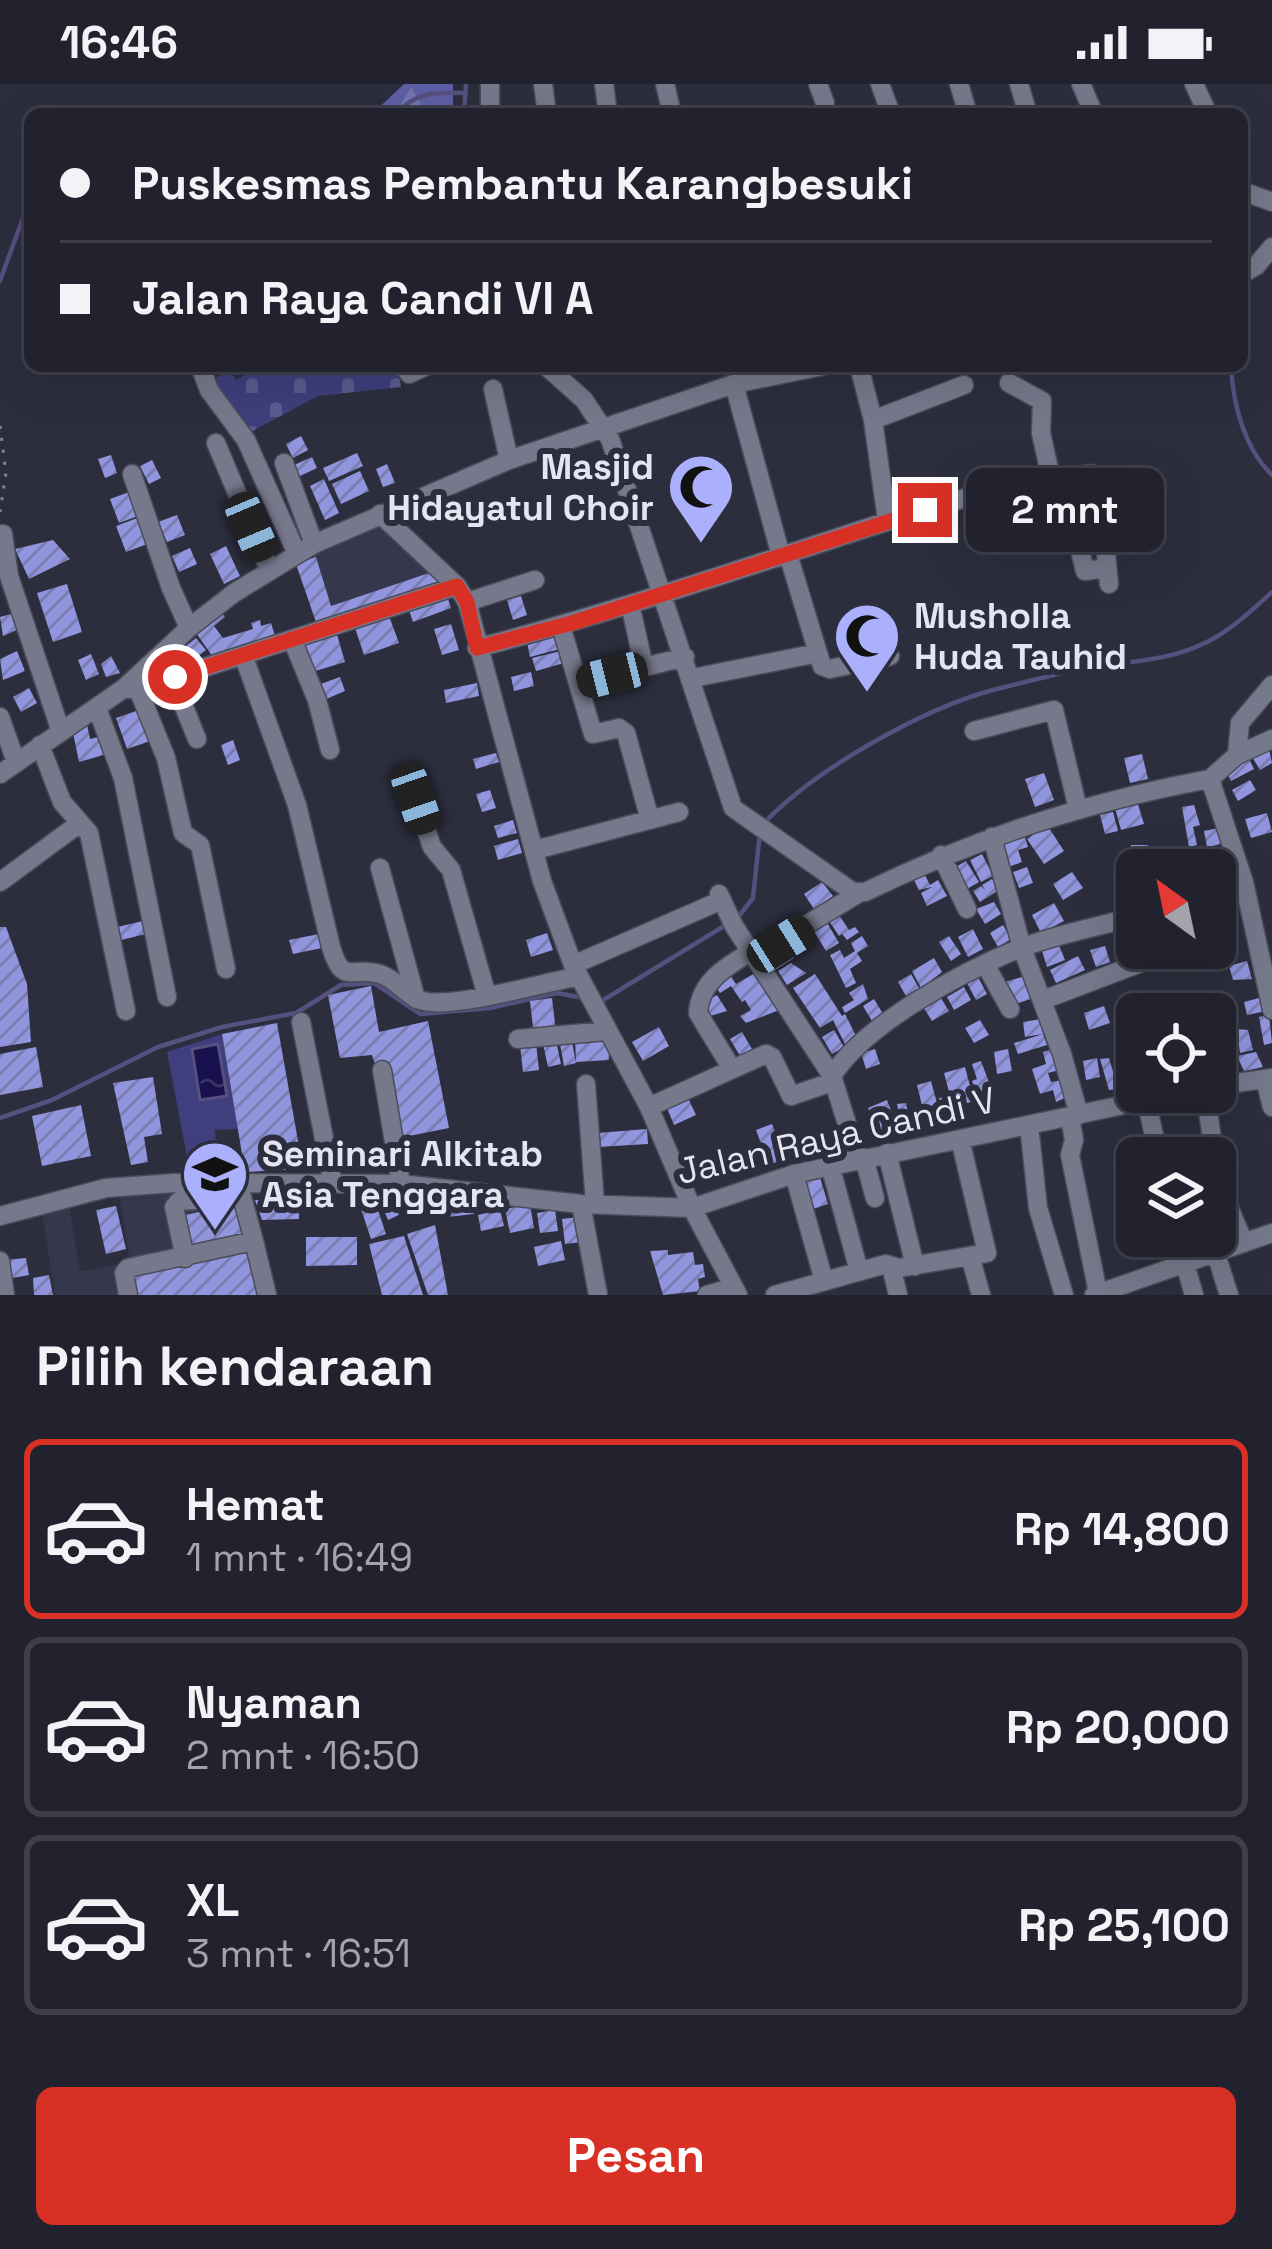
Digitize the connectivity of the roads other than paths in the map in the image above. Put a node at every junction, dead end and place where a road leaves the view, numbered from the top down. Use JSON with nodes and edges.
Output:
{"nodes":[{"id":1,"x":1104,"y":84,"type":"edge"},
{"id":2,"x":1083,"y":88,"type":"edge"},
{"id":3,"x":1272,"y":247,"type":"edge"},
{"id":4,"x":1248,"y":271,"type":"edge"},
{"id":5,"x":202,"y":372,"type":"edge"},
{"id":6,"x":553,"y":372,"type":"edge"},
{"id":7,"x":793,"y":372,"type":"edge"},
{"id":8,"x":860,"y":372,"type":"edge"},
{"id":9,"x":1009,"y":382,"type":"dead end"},
{"id":10,"x":734,"y":384,"type":"junction"},
{"id":11,"x":964,"y":385,"type":"dead end"},
{"id":12,"x":494,"y":389,"type":"dead end"},
{"id":13,"x":872,"y":420,"type":"junction"},
{"id":14,"x":605,"y":430,"type":"junction"},
{"id":15,"x":216,"y":443,"type":"dead end"},
{"id":16,"x":509,"y":460,"type":"junction"},
{"id":17,"x":284,"y":463,"type":"dead end"},
{"id":18,"x":132,"y":474,"type":"dead end"},
{"id":19,"x":1049,"y":478,"type":"junction"},
{"id":20,"x":380,"y":514,"type":"junction"},
{"id":21,"x":887,"y":520,"type":"junction"},
{"id":22,"x":3,"y":534,"type":"dead end"},
{"id":23,"x":305,"y":549,"type":"junction"},
{"id":24,"x":784,"y":555,"type":"junction"},
{"id":25,"x":269,"y":569,"type":"junction"},
{"id":26,"x":535,"y":580,"type":"dead end"},
{"id":27,"x":462,"y":594,"type":"junction"},
{"id":28,"x":663,"y":594,"type":"junction"},
{"id":29,"x":630,"y":604,"type":"junction"},
{"id":30,"x":561,"y":626,"type":"junction"},
{"id":31,"x":189,"y":628,"type":"junction"},
{"id":32,"x":292,"y":639,"type":"junction"},
{"id":33,"x":477,"y":648,"type":"junction"},
{"id":34,"x":818,"y":652,"type":"junction"},
{"id":35,"x":890,"y":656,"type":"dead end"},
{"id":36,"x":686,"y":657,"type":"junction"},
{"id":37,"x":246,"y":664,"type":"dead end"},
{"id":38,"x":644,"y":667,"type":"junction"},
{"id":39,"x":172,"y":677,"type":"junction"},
{"id":40,"x":693,"y":678,"type":"junction"},
{"id":41,"x":579,"y":683,"type":"junction"},
{"id":42,"x":1272,"y":685,"type":"edge"},
{"id":43,"x":130,"y":689,"type":"junction"},
{"id":44,"x":97,"y":708,"type":"junction"},
{"id":45,"x":0,"y":717,"type":"edge"},
{"id":46,"x":974,"y":731,"type":"dead end"},
{"id":47,"x":61,"y":732,"type":"junction"},
{"id":48,"x":197,"y":739,"type":"dead end"},
{"id":49,"x":1272,"y":739,"type":"edge"},
{"id":50,"x":40,"y":746,"type":"junction"},
{"id":51,"x":330,"y":750,"type":"dead end"},
{"id":52,"x":1237,"y":755,"type":"junction"},
{"id":53,"x":8,"y":768,"type":"edge"},
{"id":54,"x":1210,"y":779,"type":"junction"},
{"id":55,"x":416,"y":799,"type":"dead end"},
{"id":56,"x":1078,"y":809,"type":"junction"},
{"id":57,"x":679,"y":812,"type":"dead end"},
{"id":58,"x":650,"y":820,"type":"junction"},
{"id":59,"x":80,"y":823,"type":"junction"},
{"id":60,"x":992,"y":837,"type":"junction"},
{"id":61,"x":535,"y":850,"type":"junction"},
{"id":62,"x":941,"y":855,"type":"junction"},
{"id":63,"x":380,"y":868,"type":"dead end"},
{"id":64,"x":0,"y":882,"type":"edge"},
{"id":65,"x":860,"y":893,"type":"junction"},
{"id":66,"x":968,"y":909,"type":"dead end"},
{"id":67,"x":1116,"y":922,"type":"edge"},
{"id":68,"x":1022,"y":948,"type":"junction"},
{"id":69,"x":753,"y":953,"type":"junction"},
{"id":70,"x":986,"y":964,"type":"junction"},
{"id":71,"x":1267,"y":965,"type":"edge"},
{"id":72,"x":226,"y":969,"type":"dead end"},
{"id":73,"x":1125,"y":969,"type":"edge"},
{"id":74,"x":577,"y":975,"type":"junction"},
{"id":75,"x":488,"y":996,"type":"junction"},
{"id":76,"x":167,"y":997,"type":"dead end"},
{"id":77,"x":416,"y":999,"type":"junction"},
{"id":78,"x":1043,"y":1000,"type":"junction"},
{"id":79,"x":1010,"y":1009,"type":"dead end"},
{"id":80,"x":1272,"y":1010,"type":"edge"},
{"id":81,"x":126,"y":1011,"type":"dead end"},
{"id":82,"x":301,"y":1022,"type":"dead end"},
{"id":83,"x":608,"y":1031,"type":"junction"},
{"id":84,"x":518,"y":1039,"type":"dead end"},
{"id":85,"x":732,"y":1069,"type":"junction"},
{"id":86,"x":382,"y":1070,"type":"dead end"},
{"id":87,"x":1269,"y":1078,"type":"edge"},
{"id":88,"x":832,"y":1079,"type":"junction"},
{"id":89,"x":1236,"y":1083,"type":"edge"},
{"id":90,"x":586,"y":1084,"type":"dead end"},
{"id":91,"x":1116,"y":1106,"type":"edge"},
{"id":92,"x":649,"y":1107,"type":"junction"},
{"id":93,"x":1272,"y":1107,"type":"edge"},
{"id":94,"x":1074,"y":1116,"type":"junction"},
{"id":95,"x":1029,"y":1125,"type":"junction"},
{"id":96,"x":960,"y":1139,"type":"junction"},
{"id":97,"x":1240,"y":1151,"type":"dead end"},
{"id":98,"x":1236,"y":1152,"type":"edge"},
{"id":99,"x":887,"y":1153,"type":"junction"},
{"id":100,"x":861,"y":1158,"type":"junction"},
{"id":101,"x":830,"y":1166,"type":"junction"},
{"id":102,"x":794,"y":1174,"type":"junction"},
{"id":103,"x":333,"y":1184,"type":"junction"},
{"id":104,"x":401,"y":1184,"type":"junction"},
{"id":105,"x":875,"y":1198,"type":"dead end"},
{"id":106,"x":588,"y":1204,"type":"junction"},
{"id":107,"x":692,"y":1208,"type":"junction"},
{"id":108,"x":0,"y":1216,"type":"edge"},
{"id":109,"x":1236,"y":1224,"type":"edge"},
{"id":110,"x":1272,"y":1233,"type":"edge"},
{"id":111,"x":254,"y":1241,"type":"junction"},
{"id":112,"x":1244,"y":1243,"type":"junction"},
{"id":113,"x":1236,"y":1246,"type":"edge"},
{"id":114,"x":970,"y":1256,"type":"junction"},
{"id":115,"x":1182,"y":1257,"type":"edge"},
{"id":116,"x":1207,"y":1257,"type":"edge"},
{"id":117,"x":1217,"y":1257,"type":"edge"},
{"id":118,"x":185,"y":1258,"type":"junction"},
{"id":119,"x":0,"y":1264,"type":"edge"},
{"id":120,"x":1184,"y":1265,"type":"junction"},
{"id":121,"x":891,"y":1266,"type":"junction"},
{"id":122,"x":915,"y":1266,"type":"junction"},
{"id":123,"x":859,"y":1271,"type":"junction"},
{"id":124,"x":824,"y":1281,"type":"junction"},
{"id":125,"x":736,"y":1291,"type":"edge"},
{"id":126,"x":1096,"y":1294,"type":"edge"},
{"id":127,"x":5,"y":1295,"type":"edge"},
{"id":128,"x":128,"y":1295,"type":"edge"},
{"id":129,"x":267,"y":1295,"type":"edge"},
{"id":130,"x":598,"y":1295,"type":"edge"},
{"id":131,"x":707,"y":1295,"type":"edge"},
{"id":132,"x":775,"y":1295,"type":"edge"},
{"id":133,"x":898,"y":1295,"type":"edge"},
{"id":134,"x":981,"y":1295,"type":"edge"},
{"id":135,"x":1064,"y":1295,"type":"edge"},
{"id":136,"x":1194,"y":1295,"type":"edge"},
{"id":137,"x":1229,"y":1295,"type":"edge"}],
"edges":[{"from":1,"to":2,"type":"street"},
{"from":3,"to":4,"type":"street"},
{"from":5,"to":23,"type":"street"},
{"from":6,"to":14,"type":"street"},
{"from":7,"to":10,"type":"street"},
{"from":8,"to":13,"type":"street"},
{"from":9,"to":19,"type":"street"},
{"from":10,"to":14,"type":"street"},
{"from":10,"to":24,"type":"street"},
{"from":11,"to":13,"type":"street"},
{"from":12,"to":16,"type":"street"},
{"from":13,"to":21,"type":"street"},
{"from":14,"to":16,"type":"street"},
{"from":14,"to":28,"type":"street"},
{"from":15,"to":25,"type":"street"},
{"from":16,"to":20,"type":"street"},
{"from":17,"to":23,"type":"street"},
{"from":18,"to":31,"type":"street"},
{"from":19,"to":19,"type":"street"},
{"from":19,"to":21,"type":"street"},
{"from":20,"to":23,"type":"street"},
{"from":20,"to":27,"type":"street"},
{"from":21,"to":24,"type":"street"},
{"from":22,"to":47,"type":"street"},
{"from":23,"to":25,"type":"street"},
{"from":24,"to":28,"type":"street"},
{"from":24,"to":34,"type":"street"},
{"from":25,"to":31,"type":"street"},
{"from":26,"to":27,"type":"street"},
{"from":27,"to":32,"type":"street"},
{"from":27,"to":33,"type":"street"},
{"from":28,"to":29,"type":"street"},
{"from":28,"to":36,"type":"street"},
{"from":29,"to":30,"type":"street"},
{"from":29,"to":38,"type":"street"},
{"from":30,"to":33,"type":"street"},
{"from":30,"to":41,"type":"street"},
{"from":31,"to":43,"type":"street"},
{"from":32,"to":39,"type":"street"},
{"from":32,"to":51,"type":"street"},
{"from":33,"to":61,"type":"street"},
{"from":34,"to":35,"type":"street"},
{"from":34,"to":40,"type":"street"},
{"from":36,"to":38,"type":"street"},
{"from":36,"to":40,"type":"street"},
{"from":37,"to":77,"type":"street"},
{"from":38,"to":41,"type":"street"},
{"from":39,"to":43,"type":"street"},
{"from":39,"to":48,"type":"street"},
{"from":40,"to":65,"type":"street"},
{"from":41,"to":58,"type":"street"},
{"from":42,"to":52,"type":"street"},
{"from":43,"to":44,"type":"street"},
{"from":43,"to":72,"type":"street"},
{"from":44,"to":47,"type":"street"},
{"from":44,"to":76,"type":"street"},
{"from":45,"to":53,"type":"street"},
{"from":46,"to":56,"type":"street"},
{"from":47,"to":50,"type":"street"},
{"from":49,"to":52,"type":"street"},
{"from":50,"to":53,"type":"street"},
{"from":50,"to":59,"type":"street"},
{"from":52,"to":54,"type":"street"},
{"from":54,"to":56,"type":"street"},
{"from":54,"to":71,"type":"street"},
{"from":55,"to":75,"type":"street"},
{"from":56,"to":60,"type":"street"},
{"from":57,"to":58,"type":"street"},
{"from":58,"to":61,"type":"street"},
{"from":59,"to":64,"type":"street"},
{"from":59,"to":81,"type":"street"},
{"from":60,"to":62,"type":"street"},
{"from":60,"to":68,"type":"street"},
{"from":61,"to":74,"type":"street"},
{"from":62,"to":65,"type":"street"},
{"from":62,"to":66,"type":"street"},
{"from":63,"to":77,"type":"street"},
{"from":65,"to":69,"type":"street"},
{"from":67,"to":68,"type":"street"},
{"from":68,"to":70,"type":"street"},
{"from":68,"to":78,"type":"street"},
{"from":69,"to":74,"type":"street"},
{"from":69,"to":85,"type":"street"},
{"from":69,"to":88,"type":"street"},
{"from":70,"to":79,"type":"street"},
{"from":70,"to":88,"type":"street"},
{"from":71,"to":80,"type":"street"},
{"from":73,"to":78,"type":"street"},
{"from":74,"to":75,"type":"street"},
{"from":74,"to":83,"type":"street"},
{"from":75,"to":77,"type":"street"},
{"from":78,"to":94,"type":"street"},
{"from":82,"to":103,"type":"street"},
{"from":83,"to":84,"type":"street"},
{"from":83,"to":92,"type":"street"},
{"from":85,"to":88,"type":"street"},
{"from":85,"to":92,"type":"street"},
{"from":86,"to":104,"type":"street"},
{"from":87,"to":89,"type":"street"},
{"from":87,"to":93,"type":"street"},
{"from":88,"to":100,"type":"street"},
{"from":90,"to":106,"type":"street"},
{"from":91,"to":94,"type":"street","name":"Jalan Raya Candi V"},
{"from":92,"to":107,"type":"street"},
{"from":94,"to":95,"type":"street","name":"Jalan Raya Candi V"},
{"from":94,"to":126,"type":"street"},
{"from":95,"to":96,"type":"street","name":"Jalan Raya Candi V"},
{"from":95,"to":135,"type":"street"},
{"from":96,"to":99,"type":"street","name":"Jalan Raya Candi V"},
{"from":96,"to":114,"type":"street"},
{"from":97,"to":98,"type":"street"},
{"from":99,"to":100,"type":"street","name":"Jalan Raya Candi V"},
{"from":99,"to":122,"type":"street"},
{"from":100,"to":101,"type":"street","name":"Jalan Raya Candi V"},
{"from":100,"to":105,"type":"street"},
{"from":101,"to":102,"type":"street","name":"Jalan Raya Candi V"},
{"from":101,"to":123,"type":"street"},
{"from":102,"to":107,"type":"street","name":"Jalan Raya Candi V"},
{"from":102,"to":124,"type":"street"},
{"from":103,"to":104,"type":"street","name":"Jalan Raya Candi V"},
{"from":103,"to":108,"type":"street","name":"Jalan Raya Candi V"},
{"from":104,"to":106,"type":"street","name":"Jalan Raya Candi V"},
{"from":106,"to":107,"type":"street","name":"Jalan Raya Candi V"},
{"from":106,"to":130,"type":"street"},
{"from":107,"to":125,"type":"street"},
{"from":109,"to":112,"type":"street"},
{"from":110,"to":112,"type":"street"},
{"from":111,"to":118,"type":"street"},
{"from":111,"to":118,"type":"street"},
{"from":111,"to":129,"type":"street"},
{"from":112,"to":113,"type":"street"},
{"from":114,"to":122,"type":"street"},
{"from":114,"to":134,"type":"street"},
{"from":115,"to":120,"type":"street"},
{"from":116,"to":120,"type":"street"},
{"from":117,"to":137,"type":"street"},
{"from":118,"to":128,"type":"street"},
{"from":119,"to":127,"type":"street"},
{"from":120,"to":126,"type":"street"},
{"from":120,"to":136,"type":"street"},
{"from":121,"to":122,"type":"street"},
{"from":121,"to":123,"type":"street"},
{"from":121,"to":133,"type":"street"},
{"from":123,"to":124,"type":"street"},
{"from":124,"to":132,"type":"street"},
{"from":125,"to":131,"type":"street"}]}
